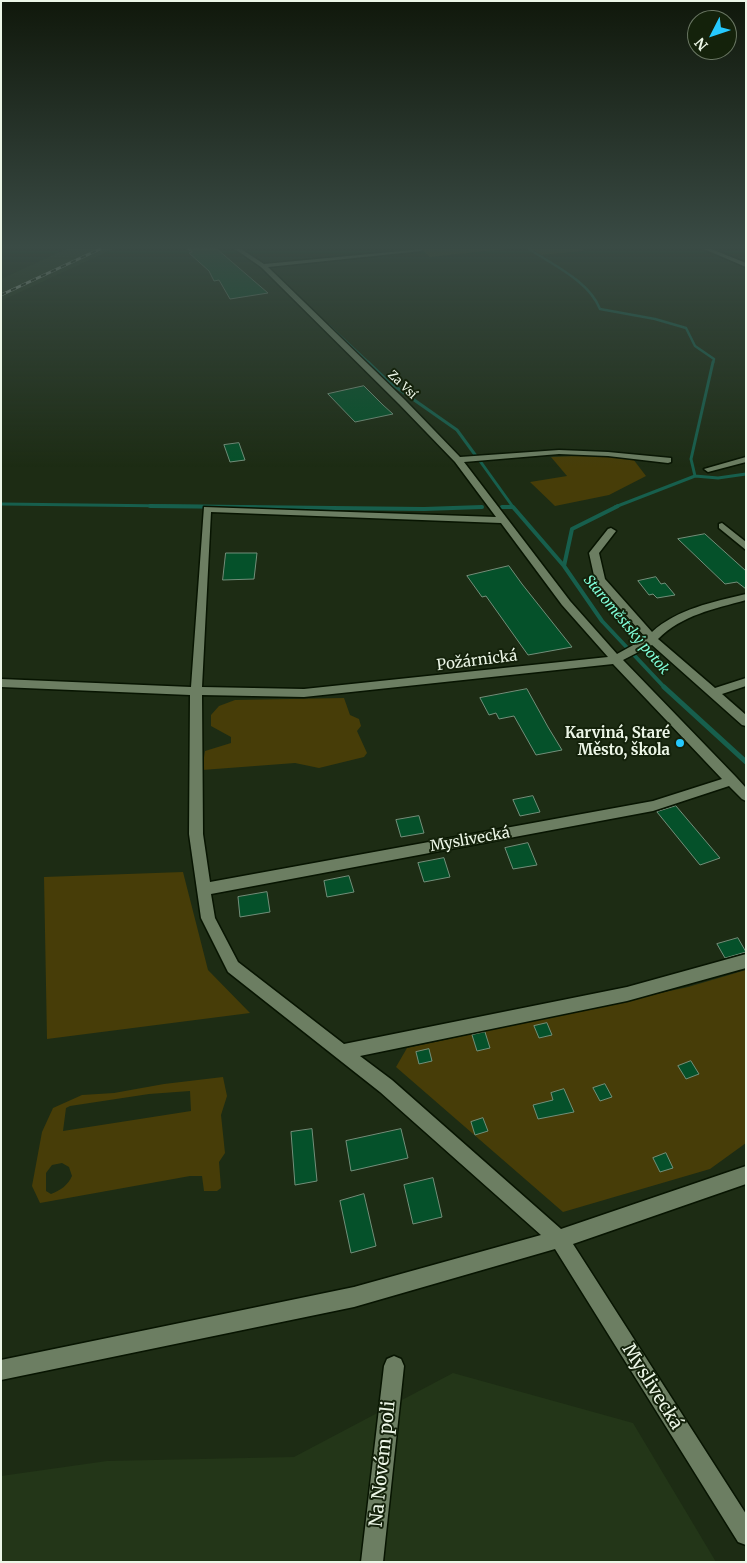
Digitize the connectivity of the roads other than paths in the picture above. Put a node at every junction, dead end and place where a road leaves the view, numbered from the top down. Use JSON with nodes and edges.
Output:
{"nodes":[{"id":1,"x":320,"y":322,"type":"edge"},
{"id":2,"x":746,"y":459,"type":"edge"},
{"id":3,"x":458,"y":460,"type":"junction"},
{"id":4,"x":668,"y":460,"type":"dead end"},
{"id":5,"x":708,"y":469,"type":"dead end"},
{"id":6,"x":502,"y":520,"type":"junction"},
{"id":7,"x":722,"y":526,"type":"dead end"},
{"id":8,"x":611,"y":531,"type":"dead end"},
{"id":9,"x":746,"y":548,"type":"edge"},
{"id":10,"x":746,"y":597,"type":"edge"},
{"id":11,"x":652,"y":638,"type":"junction"},
{"id":12,"x":616,"y":660,"type":"junction"},
{"id":13,"x":746,"y":682,"type":"edge"},
{"id":14,"x":1,"y":683,"type":"edge"},
{"id":15,"x":196,"y":691,"type":"junction"},
{"id":16,"x":714,"y":693,"type":"junction"},
{"id":17,"x":746,"y":722,"type":"edge"},
{"id":18,"x":732,"y":780,"type":"junction"},
{"id":19,"x":746,"y":796,"type":"edge"},
{"id":20,"x":205,"y":888,"type":"junction"},
{"id":21,"x":746,"y":961,"type":"edge"},
{"id":22,"x":345,"y":1051,"type":"junction"},
{"id":23,"x":746,"y":1175,"type":"edge"},
{"id":24,"x":559,"y":1239,"type":"junction"},
{"id":25,"x":394,"y":1366,"type":"dead end"},
{"id":26,"x":1,"y":1370,"type":"edge"},
{"id":27,"x":746,"y":1534,"type":"edge"},
{"id":28,"x":372,"y":1562,"type":"edge"}],
"edges":[{"from":1,"to":3,"type":"street","name":"Za Vsí"},
{"from":2,"to":5,"type":"street"},
{"from":3,"to":4,"type":"street"},
{"from":3,"to":6,"type":"street","name":"Za Vsí"},
{"from":6,"to":12,"type":"street","name":"Za Vsí"},
{"from":6,"to":15,"type":"street","name":"Myslivecká"},
{"from":7,"to":9,"type":"street"},
{"from":8,"to":11,"type":"street"},
{"from":10,"to":11,"type":"street","name":"Požárnická"},
{"from":11,"to":12,"type":"street","name":"Požárnická"},
{"from":11,"to":16,"type":"street"},
{"from":12,"to":15,"type":"street","name":"Požárnická"},
{"from":12,"to":18,"type":"street","name":"Za Vsí"},
{"from":13,"to":16,"type":"street"},
{"from":14,"to":15,"type":"street","name":"Požárnická"},
{"from":15,"to":20,"type":"street","name":"Myslivecká"},
{"from":16,"to":17,"type":"street"},
{"from":18,"to":19,"type":"street","name":"Za Vsí"},
{"from":18,"to":20,"type":"street","name":"Myslivecká"},
{"from":20,"to":22,"type":"street","name":"Myslivecká"},
{"from":21,"to":22,"type":"street"},
{"from":22,"to":24,"type":"street","name":"Myslivecká"},
{"from":23,"to":24,"type":"street"},
{"from":24,"to":26,"type":"street"},
{"from":24,"to":27,"type":"street","name":"Myslivecká"},
{"from":25,"to":28,"type":"street","name":"Na Novém poli"}]}
